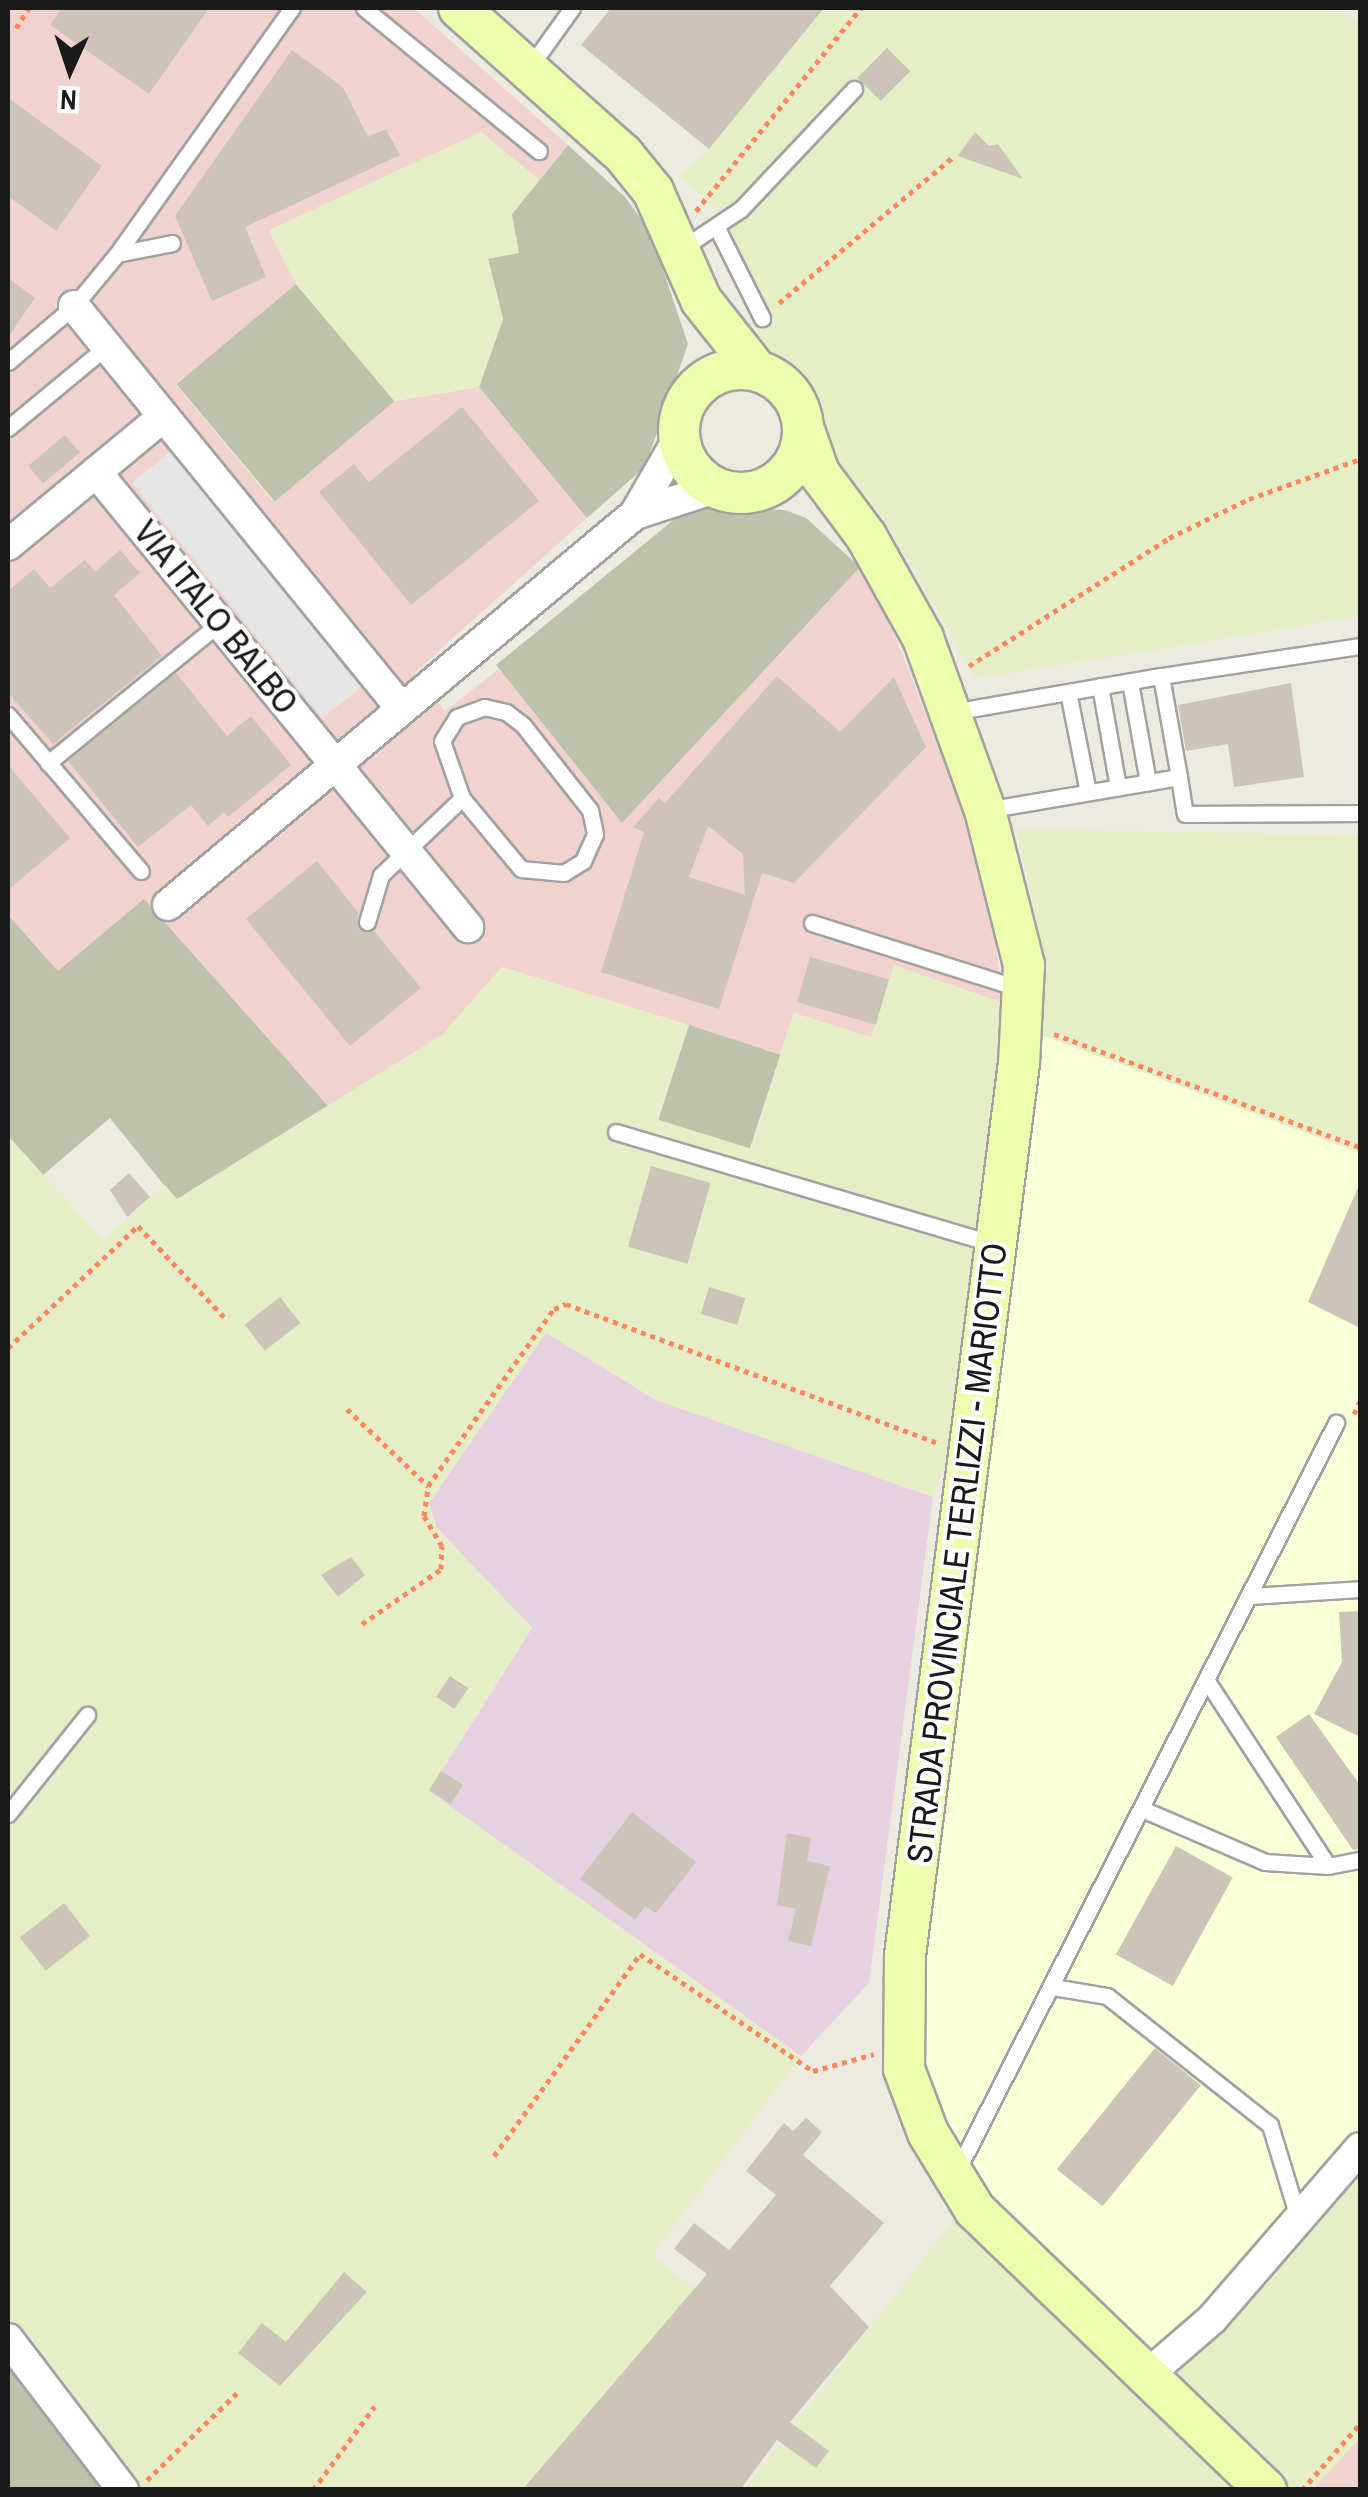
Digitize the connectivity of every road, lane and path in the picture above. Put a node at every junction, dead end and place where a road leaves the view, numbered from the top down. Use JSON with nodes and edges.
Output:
{"nodes":[{"id":1,"x":28,"y":8,"type":"edge"},
{"id":2,"x":292,"y":8,"type":"edge"},
{"id":3,"x":364,"y":8,"type":"edge"},
{"id":4,"x":460,"y":8,"type":"edge"},
{"id":5,"x":572,"y":8,"type":"edge"},
{"id":6,"x":861,"y":8,"type":"edge"},
{"id":7,"x":16,"y":28,"type":"dead end"},
{"id":8,"x":528,"y":68,"type":"junction"},
{"id":9,"x":854,"y":89,"type":"dead end"},
{"id":10,"x":538,"y":151,"type":"dead end"},
{"id":11,"x":954,"y":156,"type":"dead end"},
{"id":12,"x":716,"y":228,"type":"junction"},
{"id":13,"x":172,"y":243,"type":"dead end"},
{"id":14,"x":681,"y":249,"type":"junction"},
{"id":15,"x":117,"y":254,"type":"junction"},
{"id":16,"x":702,"y":300,"type":"junction"},
{"id":17,"x":74,"y":306,"type":"junction"},
{"id":18,"x":762,"y":318,"type":"joint"},
{"id":19,"x":108,"y":346,"type":"junction"},
{"id":20,"x":8,"y":362,"type":"edge"},
{"id":21,"x":757,"y":371,"type":"junction"},
{"id":22,"x":700,"y":384,"type":"junction"},
{"id":23,"x":164,"y":416,"type":"junction"},
{"id":24,"x":8,"y":428,"type":"edge"},
{"id":25,"x":804,"y":430,"type":"junction"},
{"id":26,"x":678,"y":438,"type":"junction"},
{"id":27,"x":1360,"y":459,"type":"edge"},
{"id":28,"x":96,"y":472,"type":"junction"},
{"id":29,"x":715,"y":488,"type":"junction"},
{"id":30,"x":764,"y":490,"type":"junction"},
{"id":31,"x":635,"y":514,"type":"junction"},
{"id":32,"x":846,"y":514,"type":"junction"},
{"id":33,"x":8,"y":545,"type":"edge"},
{"id":34,"x":222,"y":622,"type":"junction"},
{"id":35,"x":1360,"y":646,"type":"edge"},
{"id":36,"x":1162,"y":676,"type":"junction"},
{"id":37,"x":1130,"y":682,"type":"junction"},
{"id":38,"x":1100,"y":686,"type":"junction"},
{"id":39,"x":1068,"y":692,"type":"junction"},
{"id":40,"x":946,"y":698,"type":"junction"},
{"id":41,"x":401,"y":708,"type":"junction"},
{"id":42,"x":8,"y":715,"type":"edge"},
{"id":43,"x":48,"y":763,"type":"junction"},
{"id":44,"x":335,"y":763,"type":"junction"},
{"id":45,"x":1179,"y":777,"type":"junction"},
{"id":46,"x":1148,"y":782,"type":"junction"},
{"id":47,"x":1118,"y":787,"type":"junction"},
{"id":48,"x":1088,"y":792,"type":"junction"},
{"id":49,"x":462,"y":798,"type":"junction"},
{"id":50,"x":985,"y":810,"type":"junction"},
{"id":51,"x":1360,"y":812,"type":"edge"},
{"id":52,"x":406,"y":852,"type":"junction"},
{"id":53,"x":141,"y":871,"type":"dead end"},
{"id":54,"x":168,"y":906,"type":"dead end"},
{"id":55,"x":367,"y":922,"type":"dead end"},
{"id":56,"x":812,"y":923,"type":"dead end"},
{"id":57,"x":468,"y":926,"type":"dead end"},
{"id":58,"x":1024,"y":1006,"type":"junction"},
{"id":59,"x":616,"y":1132,"type":"dead end"},
{"id":60,"x":1360,"y":1147,"type":"edge"},
{"id":61,"x":997,"y":1245,"type":"junction"},
{"id":62,"x":224,"y":1317,"type":"dead end"},
{"id":63,"x":8,"y":1348,"type":"edge"},
{"id":64,"x":1360,"y":1401,"type":"edge"},
{"id":65,"x":347,"y":1409,"type":"dead end"},
{"id":66,"x":1354,"y":1414,"type":"dead end"},
{"id":67,"x":1336,"y":1424,"type":"dead end"},
{"id":68,"x":969,"y":1455,"type":"junction"},
{"id":69,"x":428,"y":1486,"type":"junction"},
{"id":70,"x":1360,"y":1589,"type":"edge"},
{"id":71,"x":1250,"y":1596,"type":"junction"},
{"id":72,"x":362,"y":1624,"type":"dead end"},
{"id":73,"x":1207,"y":1681,"type":"junction"},
{"id":74,"x":86,"y":1715,"type":"dead end"},
{"id":75,"x":1142,"y":1810,"type":"junction"},
{"id":76,"x":8,"y":1814,"type":"edge"},
{"id":77,"x":1360,"y":1860,"type":"edge"},
{"id":78,"x":1328,"y":1866,"type":"junction"},
{"id":79,"x":1053,"y":1987,"type":"junction"},
{"id":80,"x":901,"y":2046,"type":"junction"},
{"id":81,"x":1360,"y":2148,"type":"edge"},
{"id":82,"x":494,"y":2156,"type":"dead end"},
{"id":83,"x":952,"y":2178,"type":"junction"},
{"id":84,"x":1298,"y":2218,"type":"junction"},
{"id":85,"x":8,"y":2339,"type":"edge"},
{"id":86,"x":1146,"y":2376,"type":"junction"},
{"id":87,"x":237,"y":2393,"type":"dead end"},
{"id":88,"x":375,"y":2406,"type":"dead end"},
{"id":89,"x":1360,"y":2424,"type":"edge"},
{"id":90,"x":123,"y":2490,"type":"edge"},
{"id":91,"x":137,"y":2490,"type":"edge"},
{"id":92,"x":313,"y":2490,"type":"edge"},
{"id":93,"x":1266,"y":2490,"type":"edge"},
{"id":94,"x":1302,"y":2490,"type":"edge"}],
"edges":[{"from":1,"to":7,"type":"path"},
{"from":2,"to":15,"type":"lane"},
{"from":3,"to":10,"type":"lane"},
{"from":4,"to":8,"type":"main road","name":"STRADA PROVINCIALE TERLIZZI - MARIOTTO"},
{"from":5,"to":8,"type":"lane"},
{"from":6,"to":14,"type":"path"},
{"from":8,"to":14,"type":"main road","name":"STRADA PROVINCIALE TERLIZZI - MARIOTTO"},
{"from":9,"to":12,"type":"lane"},
{"from":11,"to":18,"type":"path"},
{"from":12,"to":14,"type":"lane"},
{"from":12,"to":18,"type":"lane"},
{"from":13,"to":15,"type":"lane"},
{"from":14,"to":16,"type":"main road","name":"STRADA PROVINCIALE TERLIZZI - MARIOTTO"},
{"from":15,"to":17,"type":"lane"},
{"from":16,"to":21,"type":"main road","name":"STRADA PROVINCIALE TERLIZZI - MARIOTTO"},
{"from":16,"to":22,"type":"main road","name":"STRADA PROVINCIALE TERLIZZI - MARIOTTO"},
{"from":17,"to":19,"type":"street"},
{"from":17,"to":20,"type":"lane"},
{"from":19,"to":23,"type":"street"},
{"from":19,"to":24,"type":"lane"},
{"from":21,"to":22,"type":"main road"},
{"from":21,"to":25,"type":"main road","name":"STRADA PROVINCIALE TERLIZZI - MARIOTTO"},
{"from":22,"to":26,"type":"main road","name":"STRADA PROVINCIALE TERLIZZI - MARIOTTO"},
{"from":23,"to":28,"type":"street"},
{"from":23,"to":41,"type":"street"},
{"from":25,"to":30,"type":"main road"},
{"from":25,"to":32,"type":"main road","name":"STRADA PROVINCIALE TERLIZZI - MARIOTTO"},
{"from":26,"to":29,"type":"main road"},
{"from":26,"to":31,"type":"street"},
{"from":27,"to":40,"type":"path"},
{"from":28,"to":33,"type":"street"},
{"from":28,"to":34,"type":"street","name":"VIA ITALO BALBO"},
{"from":29,"to":30,"type":"main road"},
{"from":29,"to":31,"type":"street"},
{"from":30,"to":32,"type":"main road"},
{"from":31,"to":41,"type":"street"},
{"from":32,"to":40,"type":"main road","name":"STRADA PROVINCIALE TERLIZZI - MARIOTTO"},
{"from":34,"to":43,"type":"lane"},
{"from":34,"to":44,"type":"street","name":"VIA ITALO BALBO"},
{"from":35,"to":36,"type":"lane"},
{"from":36,"to":37,"type":"lane"},
{"from":36,"to":45,"type":"lane"},
{"from":37,"to":38,"type":"lane"},
{"from":37,"to":46,"type":"lane"},
{"from":38,"to":39,"type":"lane"},
{"from":38,"to":47,"type":"lane"},
{"from":39,"to":40,"type":"lane"},
{"from":39,"to":48,"type":"lane"},
{"from":40,"to":50,"type":"main road","name":"STRADA PROVINCIALE TERLIZZI - MARIOTTO"},
{"from":41,"to":44,"type":"street"},
{"from":42,"to":43,"type":"lane"},
{"from":43,"to":53,"type":"lane"},
{"from":44,"to":52,"type":"street","name":"VIA ITALO BALBO"},
{"from":44,"to":54,"type":"street"},
{"from":45,"to":46,"type":"lane"},
{"from":45,"to":51,"type":"lane"},
{"from":46,"to":47,"type":"lane"},
{"from":47,"to":48,"type":"lane"},
{"from":48,"to":50,"type":"lane"},
{"from":49,"to":49,"type":"lane"},
{"from":49,"to":52,"type":"lane"},
{"from":50,"to":58,"type":"main road","name":"STRADA PROVINCIALE TERLIZZI - MARIOTTO"},
{"from":52,"to":55,"type":"lane"},
{"from":52,"to":57,"type":"street","name":"VIA ITALO BALBO"},
{"from":56,"to":58,"type":"lane"},
{"from":58,"to":60,"type":"path"},
{"from":58,"to":61,"type":"main road","name":"STRADA PROVINCIALE TERLIZZI - MARIOTTO"},
{"from":59,"to":61,"type":"lane"},
{"from":61,"to":68,"type":"main road","name":"STRADA PROVINCIALE TERLIZZI - MARIOTTO"},
{"from":62,"to":63,"type":"path"},
{"from":64,"to":66,"type":"path"},
{"from":65,"to":69,"type":"path"},
{"from":67,"to":71,"type":"lane"},
{"from":68,"to":69,"type":"path"},
{"from":68,"to":80,"type":"main road","name":"STRADA PROVINCIALE TERLIZZI - MARIOTTO"},
{"from":69,"to":72,"type":"path"},
{"from":70,"to":71,"type":"lane"},
{"from":71,"to":73,"type":"lane"},
{"from":73,"to":75,"type":"lane"},
{"from":73,"to":78,"type":"lane"},
{"from":74,"to":76,"type":"lane"},
{"from":75,"to":78,"type":"lane"},
{"from":75,"to":79,"type":"lane"},
{"from":77,"to":78,"type":"lane"},
{"from":79,"to":83,"type":"lane"},
{"from":79,"to":84,"type":"lane"},
{"from":80,"to":82,"type":"path"},
{"from":80,"to":83,"type":"main road","name":"STRADA PROVINCIALE TERLIZZI - MARIOTTO"},
{"from":81,"to":84,"type":"street"},
{"from":83,"to":86,"type":"main road","name":"STRADA PROVINCIALE TERLIZZI - MARIOTTO"},
{"from":84,"to":86,"type":"street"},
{"from":85,"to":90,"type":"street"},
{"from":86,"to":93,"type":"main road","name":"STRADA PROVINCIALE TERLIZZI - MARIOTTO"},
{"from":87,"to":91,"type":"path"},
{"from":88,"to":92,"type":"path"},
{"from":89,"to":94,"type":"path"}]}
